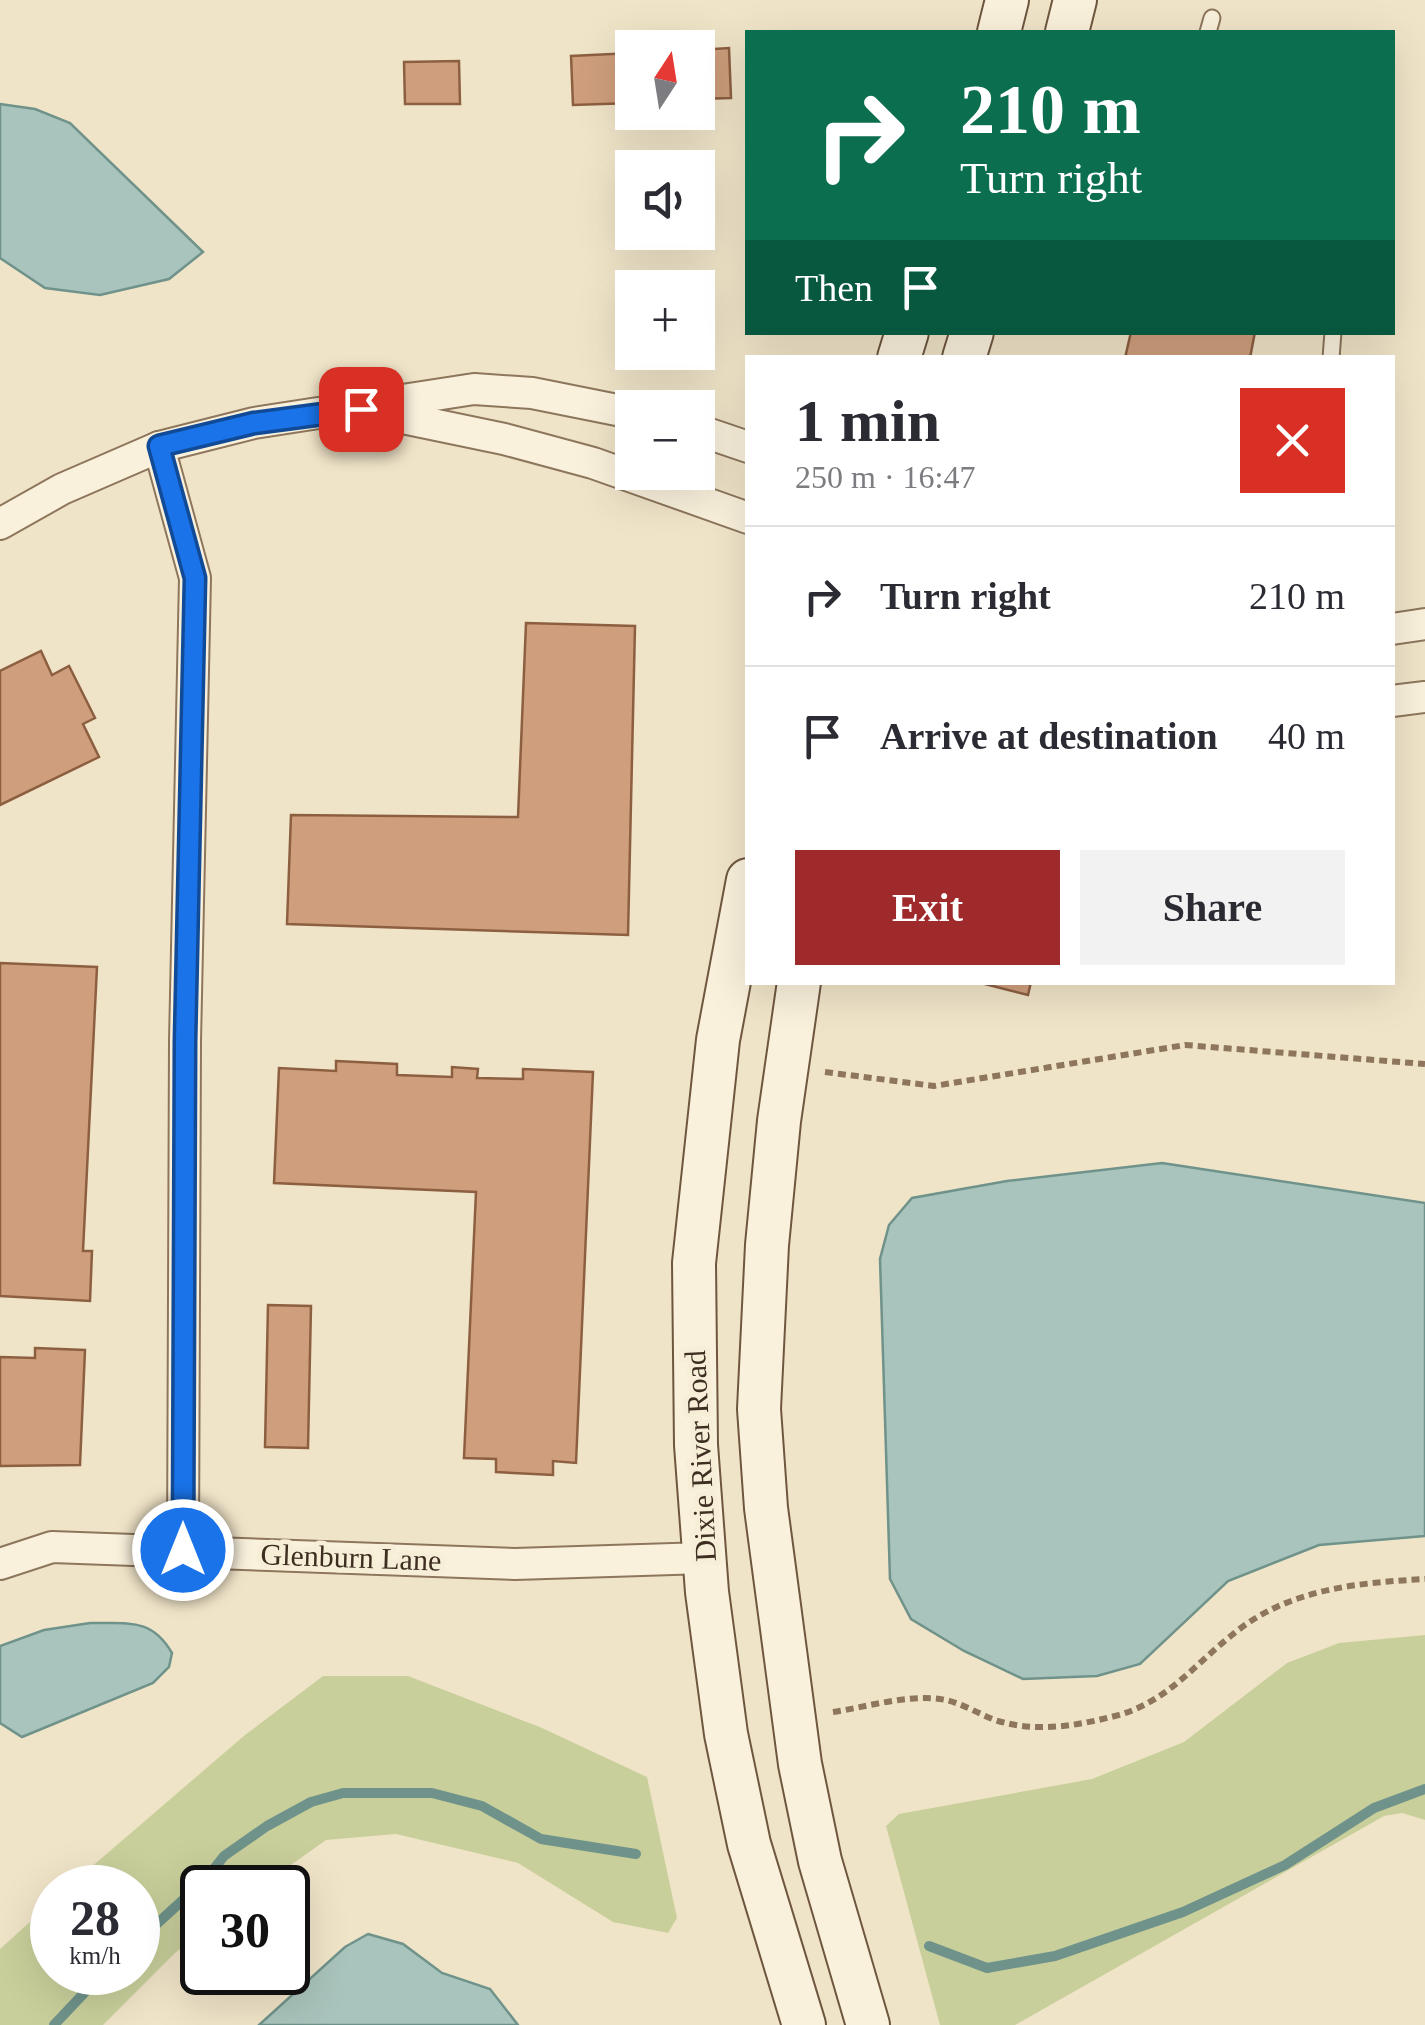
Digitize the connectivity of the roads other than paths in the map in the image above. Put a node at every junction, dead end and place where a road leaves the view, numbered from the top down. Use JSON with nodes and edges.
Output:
{"nodes":[{"id":1,"x":1007,"y":0,"type":"edge"},
{"id":2,"x":1075,"y":0,"type":"edge"},
{"id":3,"x":1000,"y":30,"type":"edge"},
{"id":4,"x":1068,"y":30,"type":"edge"},
{"id":5,"x":361,"y":409,"type":"junction"},
{"id":6,"x":615,"y":410,"type":"edge"},
{"id":7,"x":715,"y":436,"type":"edge"},
{"id":8,"x":159,"y":446,"type":"junction"},
{"id":9,"x":745,"y":446,"type":"edge"},
{"id":10,"x":745,"y":517,"type":"edge"},
{"id":11,"x":0,"y":524,"type":"edge"},
{"id":12,"x":1425,"y":624,"type":"edge"},
{"id":13,"x":1395,"y":629,"type":"edge"},
{"id":14,"x":1425,"y":697,"type":"edge"},
{"id":15,"x":1395,"y":701,"type":"edge"},
{"id":16,"x":745,"y":896,"type":"edge"},
{"id":17,"x":799,"y":985,"type":"edge"},
{"id":18,"x":183,"y":1550,"type":"junction"},
{"id":19,"x":704,"y":1558,"type":"junction"},
{"id":20,"x":0,"y":1564,"type":"edge"},
{"id":21,"x":804,"y":2025,"type":"edge"},
{"id":22,"x":868,"y":2025,"type":"edge"}],
"edges":[{"from":1,"to":3,"type":"street"},
{"from":2,"to":4,"type":"street"},
{"from":5,"to":6,"type":"street"},
{"from":5,"to":8,"type":"street"},
{"from":5,"to":10,"type":"street"},
{"from":7,"to":9,"type":"street"},
{"from":8,"to":11,"type":"street"},
{"from":8,"to":18,"type":"street"},
{"from":12,"to":13,"type":"street"},
{"from":14,"to":15,"type":"street"},
{"from":16,"to":19,"type":"street","name":"Dixie River Road"},
{"from":17,"to":22,"type":"street","name":"Dixie River Road"},
{"from":18,"to":19,"type":"street","name":"Glenburn Lane"},
{"from":18,"to":20,"type":"street","name":"Glenburn Lane"},
{"from":19,"to":21,"type":"street","name":"Dixie River Road"}]}
